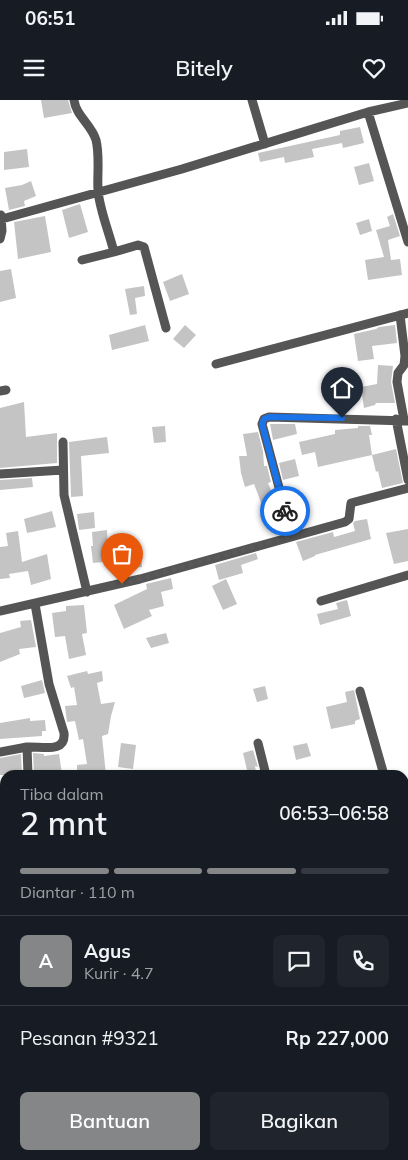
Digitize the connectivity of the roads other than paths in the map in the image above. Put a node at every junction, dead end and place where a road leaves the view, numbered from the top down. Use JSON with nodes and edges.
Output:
{"nodes":[{"id":1,"x":74,"y":100,"type":"edge"},
{"id":2,"x":252,"y":100,"type":"edge"},
{"id":3,"x":405,"y":102,"type":"edge"},
{"id":4,"x":368,"y":112,"type":"junction"},
{"id":5,"x":265,"y":144,"type":"junction"},
{"id":6,"x":98,"y":193,"type":"junction"},
{"id":7,"x":1,"y":216,"type":"edge"},
{"id":8,"x":0,"y":239,"type":"edge"},
{"id":9,"x":408,"y":242,"type":"edge"},
{"id":10,"x":114,"y":252,"type":"junction"},
{"id":11,"x":82,"y":260,"type":"dead end"},
{"id":12,"x":404,"y":314,"type":"edge"},
{"id":13,"x":166,"y":328,"type":"dead end"},
{"id":14,"x":216,"y":364,"type":"dead end"},
{"id":15,"x":403,"y":420,"type":"edge"},
{"id":16,"x":64,"y":442,"type":"dead end"},
{"id":17,"x":63,"y":470,"type":"junction"},
{"id":18,"x":0,"y":474,"type":"edge"},
{"id":19,"x":408,"y":480,"type":"edge"},
{"id":20,"x":408,"y":488,"type":"edge"},
{"id":21,"x":292,"y":536,"type":"junction"},
{"id":22,"x":408,"y":575,"type":"edge"},
{"id":23,"x":87,"y":592,"type":"junction"},
{"id":24,"x":321,"y":601,"type":"dead end"},
{"id":25,"x":35,"y":604,"type":"junction"},
{"id":26,"x":0,"y":611,"type":"edge"},
{"id":27,"x":360,"y":691,"type":"dead end"},
{"id":28,"x":258,"y":743,"type":"dead end"},
{"id":29,"x":27,"y":747,"type":"junction"},
{"id":30,"x":0,"y":752,"type":"edge"},
{"id":31,"x":28,"y":770,"type":"edge"},
{"id":32,"x":265,"y":770,"type":"edge"},
{"id":33,"x":383,"y":770,"type":"edge"}],
"edges":[{"from":1,"to":6,"type":"street"},
{"from":2,"to":5,"type":"street"},
{"from":3,"to":4,"type":"street"},
{"from":4,"to":5,"type":"street"},
{"from":4,"to":9,"type":"street"},
{"from":5,"to":6,"type":"street"},
{"from":6,"to":7,"type":"street"},
{"from":6,"to":10,"type":"street"},
{"from":7,"to":8,"type":"street"},
{"from":10,"to":11,"type":"street"},
{"from":10,"to":13,"type":"street"},
{"from":12,"to":14,"type":"street"},
{"from":12,"to":15,"type":"street"},
{"from":15,"to":19,"type":"street"},
{"from":15,"to":21,"type":"street"},
{"from":16,"to":17,"type":"street"},
{"from":17,"to":18,"type":"street"},
{"from":17,"to":23,"type":"street"},
{"from":20,"to":21,"type":"street"},
{"from":21,"to":23,"type":"street"},
{"from":22,"to":24,"type":"street"},
{"from":23,"to":25,"type":"street"},
{"from":25,"to":26,"type":"street"},
{"from":25,"to":29,"type":"street"},
{"from":27,"to":33,"type":"street"},
{"from":28,"to":32,"type":"street"},
{"from":29,"to":30,"type":"street"},
{"from":29,"to":31,"type":"street"}]}
